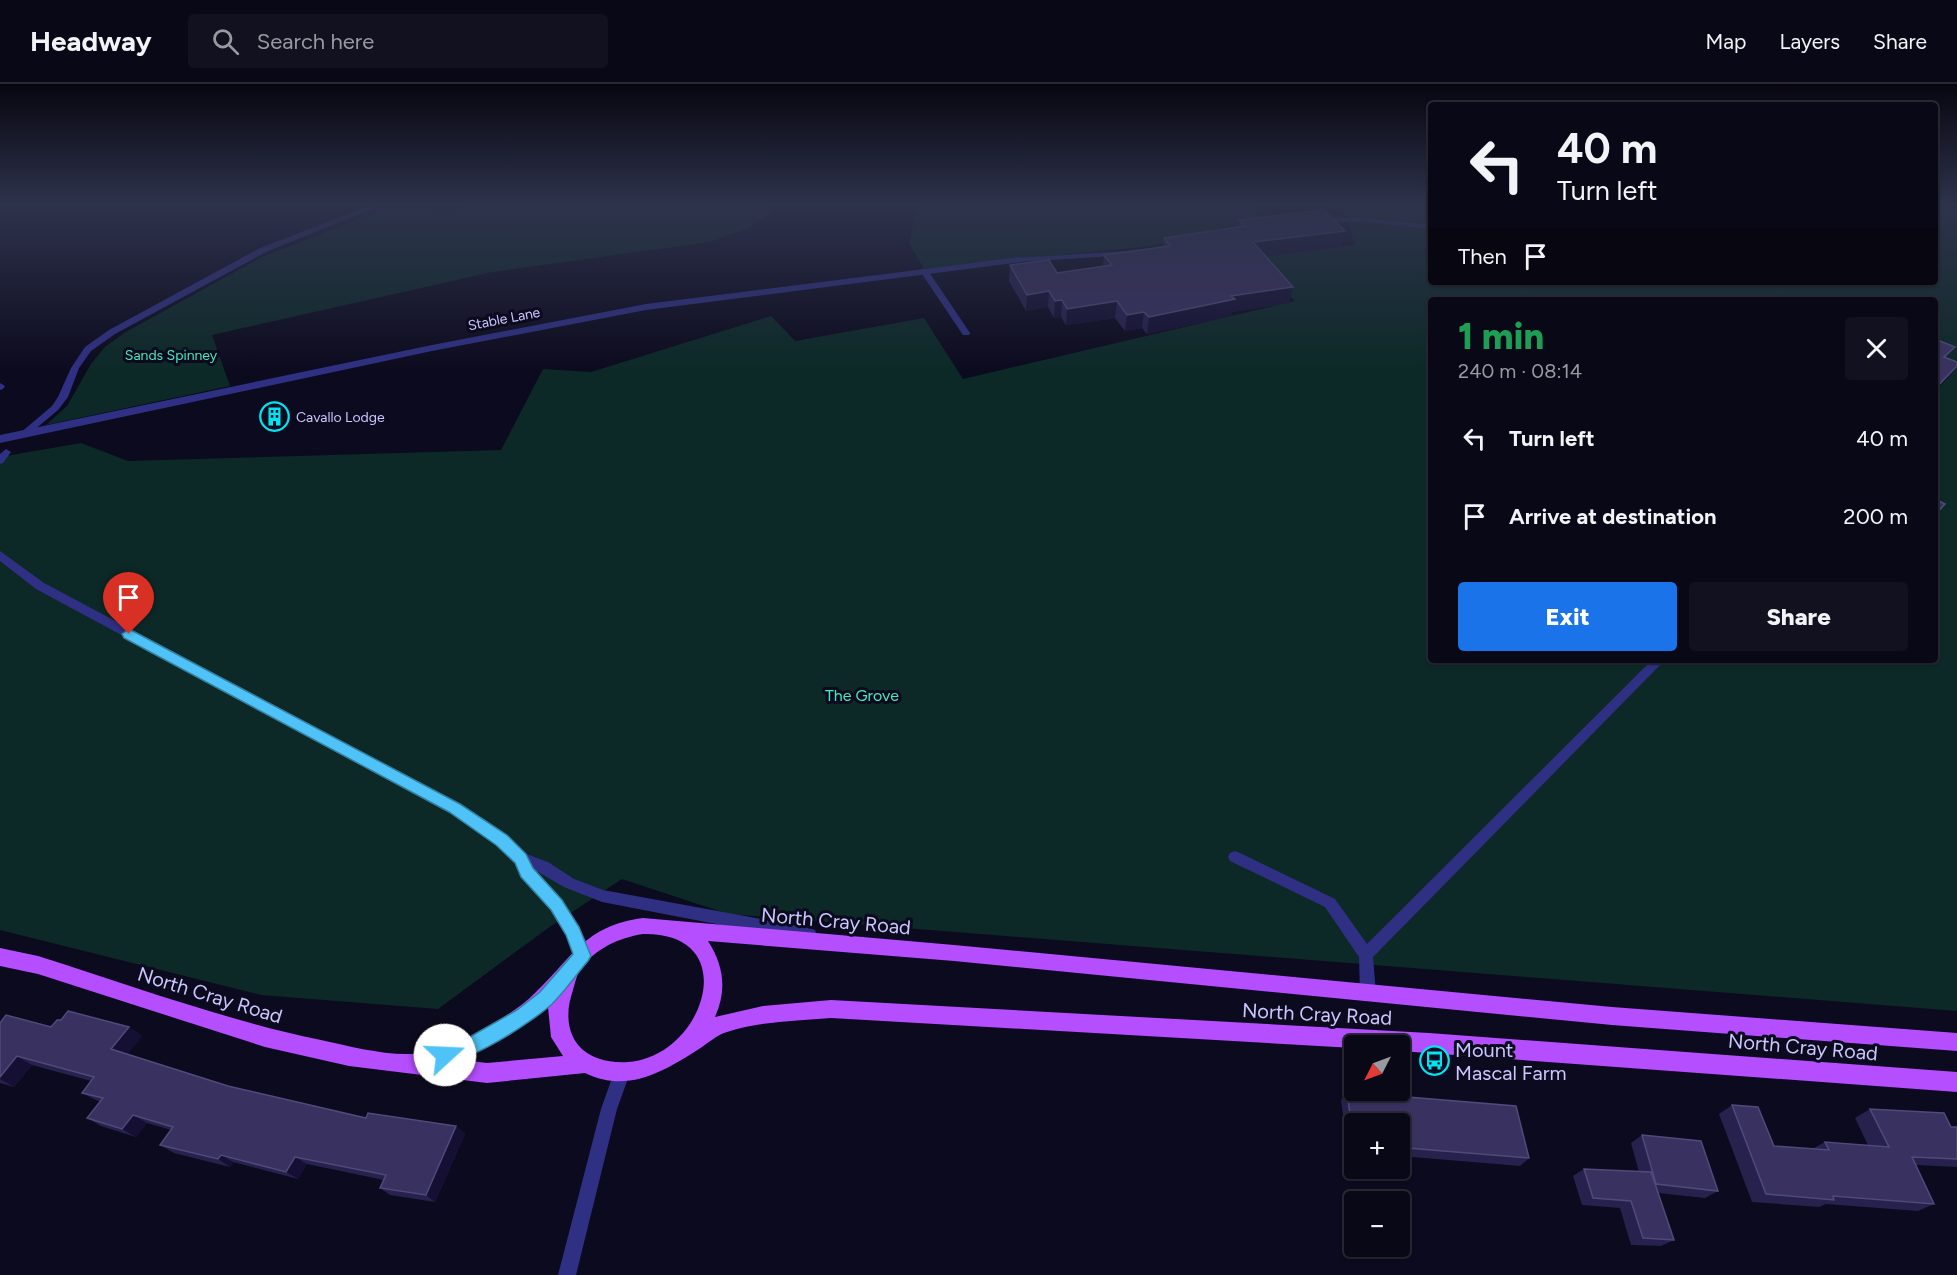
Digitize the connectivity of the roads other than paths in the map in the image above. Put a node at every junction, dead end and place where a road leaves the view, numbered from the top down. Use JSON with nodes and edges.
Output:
{"nodes":[{"id":1,"x":245,"y":260,"type":"edge"},
{"id":2,"x":1019,"y":260,"type":"joint"},
{"id":3,"x":1025,"y":260,"type":"edge"},
{"id":4,"x":924,"y":271,"type":"junction"},
{"id":5,"x":966,"y":333,"type":"dead end"},
{"id":6,"x":24,"y":434,"type":"junction"},
{"id":7,"x":0,"y":439,"type":"edge"},
{"id":8,"x":0,"y":555,"type":"edge"},
{"id":9,"x":1656,"y":663,"type":"edge"},
{"id":10,"x":1235,"y":857,"type":"dead end"},
{"id":11,"x":521,"y":859,"type":"junction"},
{"id":12,"x":680,"y":930,"type":"junction"},
{"id":13,"x":843,"y":944,"type":"junction"},
{"id":14,"x":1366,"y":955,"type":"junction"},
{"id":15,"x":0,"y":957,"type":"edge"},
{"id":16,"x":577,"y":962,"type":"junction"},
{"id":17,"x":1368,"y":993,"type":"junction"},
{"id":18,"x":1957,"y":1042,"type":"edge"},
{"id":19,"x":683,"y":1048,"type":"junction"},
{"id":20,"x":410,"y":1064,"type":"junction"},
{"id":21,"x":584,"y":1064,"type":"junction"},
{"id":22,"x":622,"y":1073,"type":"junction"},
{"id":23,"x":1957,"y":1082,"type":"edge"},
{"id":24,"x":567,"y":1275,"type":"edge"}],
"edges":[{"from":1,"to":6,"type":"lane"},
{"from":2,"to":3,"type":"lane"},
{"from":2,"to":4,"type":"street","name":"Stable Lane"},
{"from":4,"to":5,"type":"lane"},
{"from":4,"to":6,"type":"street","name":"Stable Lane"},
{"from":6,"to":7,"type":"street","name":"Stable Lane"},
{"from":8,"to":11,"type":"lane"},
{"from":9,"to":14,"type":"lane"},
{"from":10,"to":14,"type":"lane"},
{"from":11,"to":13,"type":"lane"},
{"from":11,"to":16,"type":"lane"},
{"from":12,"to":13,"type":"main road","name":"North Cray Road"},
{"from":12,"to":16,"type":"main road"},
{"from":12,"to":19,"type":"main road"},
{"from":13,"to":17,"type":"main road","name":"North Cray Road"},
{"from":14,"to":17,"type":"lane"},
{"from":15,"to":20,"type":"main road","name":"North Cray Road"},
{"from":16,"to":20,"type":"main road"},
{"from":16,"to":21,"type":"main road"},
{"from":17,"to":18,"type":"main road","name":"North Cray Road"},
{"from":19,"to":22,"type":"main road"},
{"from":19,"to":23,"type":"main road","name":"North Cray Road"},
{"from":20,"to":21,"type":"main road","name":"North Cray Road"},
{"from":21,"to":22,"type":"main road"},
{"from":22,"to":24,"type":"lane"}]}
